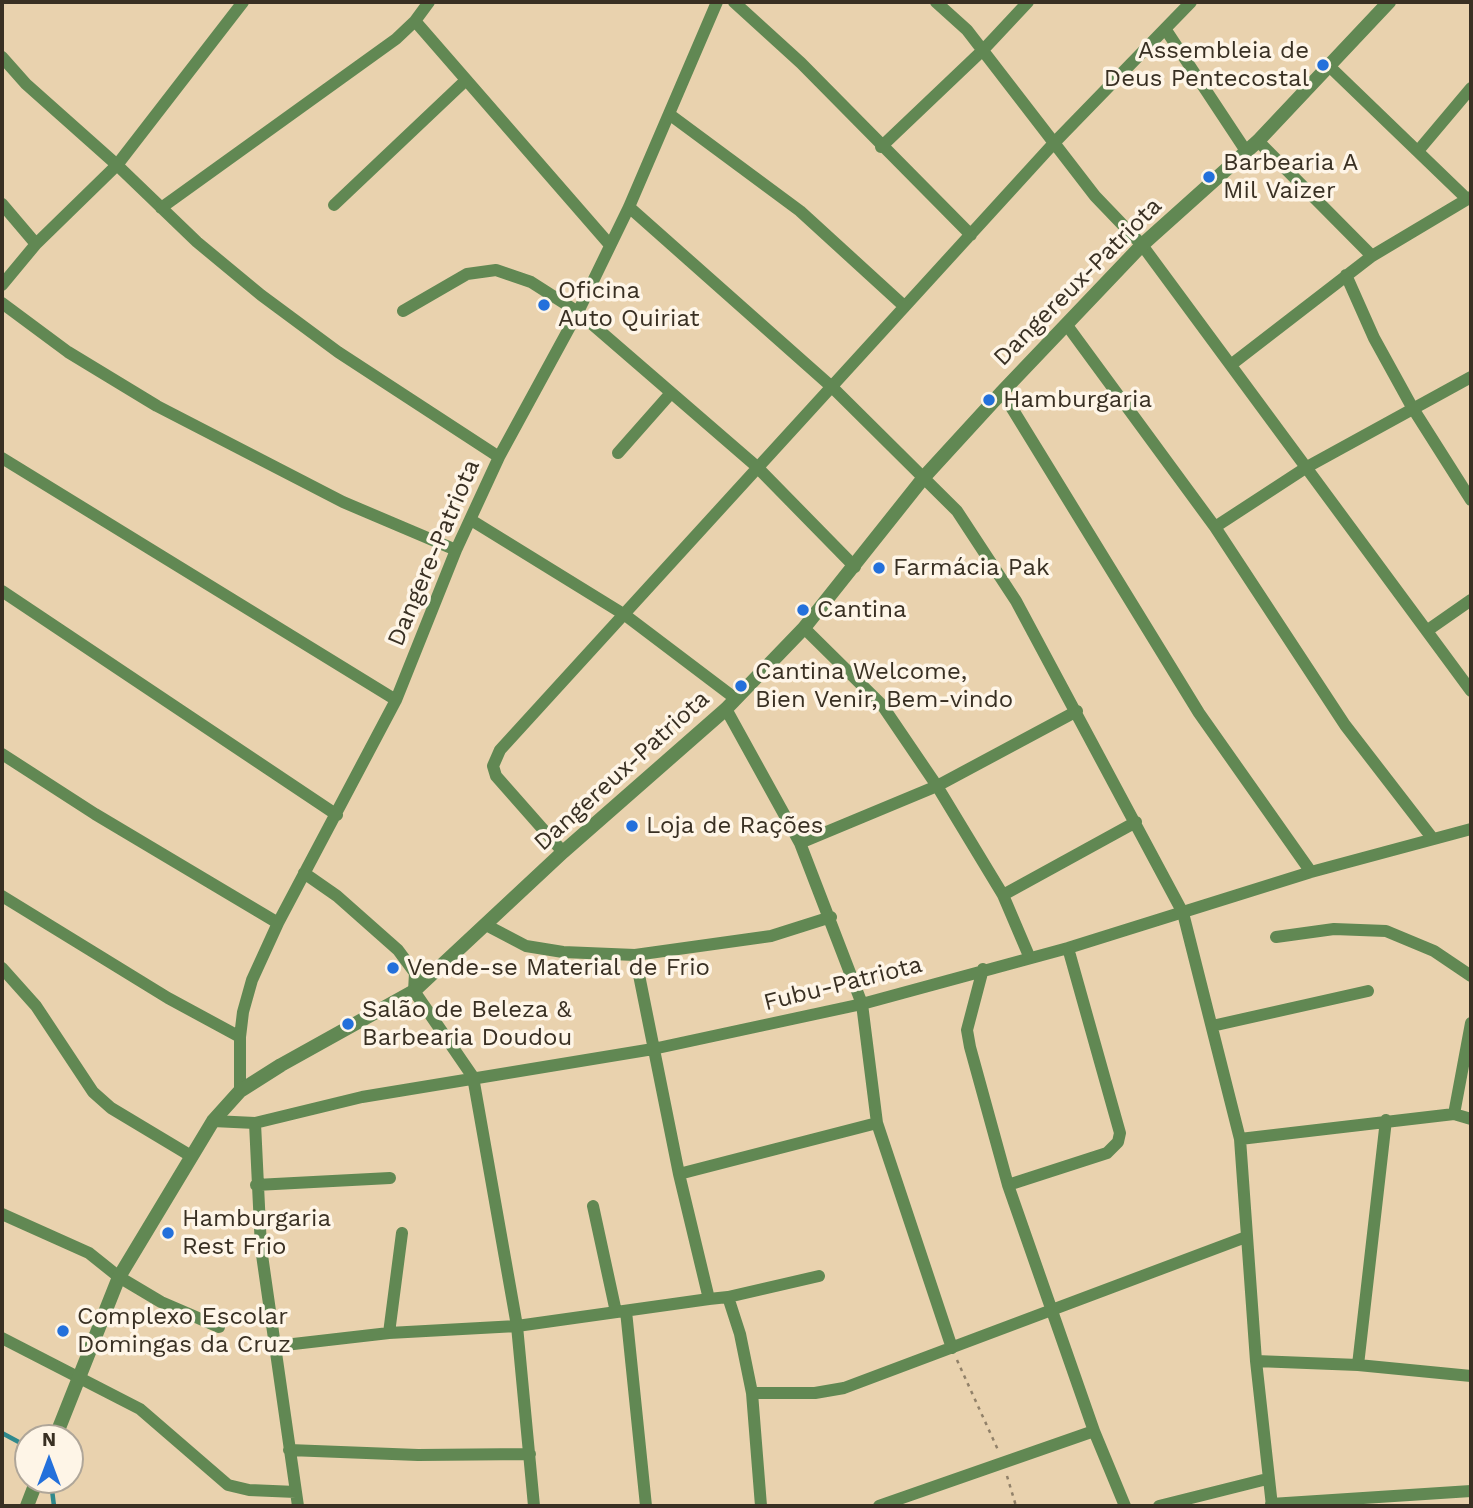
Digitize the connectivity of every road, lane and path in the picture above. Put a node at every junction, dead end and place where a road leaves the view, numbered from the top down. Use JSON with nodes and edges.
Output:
{"nodes":[{"id":1,"x":429,"y":2,"type":"edge"},
{"id":2,"x":718,"y":2,"type":"edge"},
{"id":3,"x":734,"y":2,"type":"edge"},
{"id":4,"x":936,"y":2,"type":"edge"},
{"id":5,"x":1028,"y":2,"type":"edge"},
{"id":6,"x":1191,"y":2,"type":"edge"},
{"id":7,"x":1389,"y":2,"type":"edge"},
{"id":8,"x":235,"y":5,"type":"edge"},
{"id":9,"x":415,"y":21,"type":"junction"},
{"id":10,"x":1166,"y":30,"type":"junction"},
{"id":11,"x":984,"y":49,"type":"junction"},
{"id":12,"x":2,"y":57,"type":"edge"},
{"id":13,"x":1329,"y":66,"type":"junction"},
{"id":14,"x":465,"y":81,"type":"junction"},
{"id":15,"x":1471,"y":88,"type":"edge"},
{"id":16,"x":669,"y":114,"type":"junction"},
{"id":17,"x":1258,"y":141,"type":"junction"},
{"id":18,"x":1054,"y":143,"type":"junction"},
{"id":19,"x":881,"y":146,"type":"junction"},
{"id":20,"x":1246,"y":151,"type":"junction"},
{"id":21,"x":1418,"y":151,"type":"junction"},
{"id":22,"x":117,"y":165,"type":"junction"},
{"id":23,"x":1469,"y":198,"type":"edge"},
{"id":24,"x":2,"y":204,"type":"edge"},
{"id":25,"x":334,"y":205,"type":"dead end"},
{"id":26,"x":628,"y":207,"type":"junction"},
{"id":27,"x":161,"y":208,"type":"junction"},
{"id":28,"x":971,"y":235,"type":"junction"},
{"id":29,"x":36,"y":244,"type":"junction"},
{"id":30,"x":610,"y":245,"type":"junction"},
{"id":31,"x":1142,"y":245,"type":"junction"},
{"id":32,"x":1372,"y":256,"type":"junction"},
{"id":33,"x":1346,"y":275,"type":"junction"},
{"id":34,"x":2,"y":285,"type":"edge"},
{"id":35,"x":2,"y":303,"type":"edge"},
{"id":36,"x":904,"y":306,"type":"junction"},
{"id":37,"x":403,"y":310,"type":"dead end"},
{"id":38,"x":578,"y":312,"type":"junction"},
{"id":39,"x":1066,"y":324,"type":"junction"},
{"id":40,"x":1232,"y":364,"type":"junction"},
{"id":41,"x":1471,"y":377,"type":"edge"},
{"id":42,"x":833,"y":388,"type":"junction"},
{"id":43,"x":1002,"y":392,"type":"junction"},
{"id":44,"x":671,"y":393,"type":"junction"},
{"id":45,"x":1412,"y":407,"type":"junction"},
{"id":46,"x":618,"y":453,"type":"dead end"},
{"id":47,"x":499,"y":457,"type":"junction"},
{"id":48,"x":2,"y":458,"type":"edge"},
{"id":49,"x":757,"y":466,"type":"junction"},
{"id":50,"x":1307,"y":467,"type":"junction"},
{"id":51,"x":925,"y":476,"type":"junction"},
{"id":52,"x":1471,"y":500,"type":"edge"},
{"id":53,"x":471,"y":520,"type":"junction"},
{"id":54,"x":1215,"y":527,"type":"junction"},
{"id":55,"x":456,"y":550,"type":"junction"},
{"id":56,"x":855,"y":567,"type":"junction"},
{"id":57,"x":2,"y":591,"type":"edge"},
{"id":58,"x":1471,"y":600,"type":"edge"},
{"id":59,"x":625,"y":615,"type":"junction"},
{"id":60,"x":804,"y":628,"type":"junction"},
{"id":61,"x":1428,"y":630,"type":"junction"},
{"id":62,"x":1471,"y":691,"type":"edge"},
{"id":63,"x":396,"y":700,"type":"junction"},
{"id":64,"x":731,"y":704,"type":"junction"},
{"id":65,"x":1077,"y":711,"type":"junction"},
{"id":66,"x":2,"y":754,"type":"edge"},
{"id":67,"x":937,"y":786,"type":"junction"},
{"id":68,"x":337,"y":816,"type":"junction"},
{"id":69,"x":1136,"y":822,"type":"junction"},
{"id":70,"x":1471,"y":829,"type":"edge"},
{"id":71,"x":1433,"y":839,"type":"junction"},
{"id":72,"x":800,"y":843,"type":"junction"},
{"id":73,"x":563,"y":852,"type":"junction"},
{"id":74,"x":1311,"y":872,"type":"junction"},
{"id":75,"x":304,"y":873,"type":"junction"},
{"id":76,"x":1003,"y":895,"type":"junction"},
{"id":77,"x":3,"y":898,"type":"edge"},
{"id":78,"x":1183,"y":913,"type":"junction"},
{"id":79,"x":831,"y":917,"type":"junction"},
{"id":80,"x":278,"y":923,"type":"junction"},
{"id":81,"x":486,"y":925,"type":"junction"},
{"id":82,"x":1276,"y":937,"type":"dead end"},
{"id":83,"x":1068,"y":948,"type":"junction"},
{"id":84,"x":635,"y":955,"type":"junction"},
{"id":85,"x":1030,"y":956,"type":"junction"},
{"id":86,"x":2,"y":968,"type":"edge"},
{"id":87,"x":983,"y":969,"type":"junction"},
{"id":88,"x":1471,"y":976,"type":"edge"},
{"id":89,"x":414,"y":991,"type":"junction"},
{"id":90,"x":1368,"y":991,"type":"dead end"},
{"id":91,"x":862,"y":1004,"type":"junction"},
{"id":92,"x":1471,"y":1023,"type":"edge"},
{"id":93,"x":1212,"y":1026,"type":"junction"},
{"id":94,"x":240,"y":1037,"type":"junction"},
{"id":95,"x":653,"y":1049,"type":"junction"},
{"id":96,"x":474,"y":1077,"type":"junction"},
{"id":97,"x":240,"y":1091,"type":"junction"},
{"id":98,"x":1454,"y":1114,"type":"junction"},
{"id":99,"x":1471,"y":1119,"type":"edge"},
{"id":100,"x":1386,"y":1120,"type":"junction"},
{"id":101,"x":213,"y":1121,"type":"junction"},
{"id":102,"x":255,"y":1123,"type":"junction"},
{"id":103,"x":877,"y":1123,"type":"junction"},
{"id":104,"x":1240,"y":1139,"type":"junction"},
{"id":105,"x":191,"y":1156,"type":"junction"},
{"id":106,"x":679,"y":1174,"type":"junction"},
{"id":107,"x":390,"y":1178,"type":"dead end"},
{"id":108,"x":256,"y":1185,"type":"junction"},
{"id":109,"x":1008,"y":1185,"type":"junction"},
{"id":110,"x":593,"y":1206,"type":"dead end"},
{"id":111,"x":2,"y":1214,"type":"edge"},
{"id":112,"x":402,"y":1233,"type":"dead end"},
{"id":113,"x":1246,"y":1237,"type":"junction"},
{"id":114,"x":819,"y":1276,"type":"dead end"},
{"id":115,"x":119,"y":1277,"type":"junction"},
{"id":116,"x":728,"y":1297,"type":"junction"},
{"id":117,"x":709,"y":1299,"type":"junction"},
{"id":118,"x":621,"y":1311,"type":"junction"},
{"id":119,"x":1052,"y":1311,"type":"junction"},
{"id":120,"x":517,"y":1326,"type":"junction"},
{"id":121,"x":219,"y":1327,"type":"dead end"},
{"id":122,"x":389,"y":1334,"type":"junction"},
{"id":123,"x":2,"y":1338,"type":"edge"},
{"id":124,"x":276,"y":1346,"type":"junction"},
{"id":125,"x":952,"y":1348,"type":"junction"},
{"id":126,"x":1256,"y":1362,"type":"junction"},
{"id":127,"x":1358,"y":1365,"type":"junction"},
{"id":128,"x":1471,"y":1376,"type":"edge"},
{"id":129,"x":80,"y":1378,"type":"junction"},
{"id":130,"x":752,"y":1393,"type":"junction"},
{"id":131,"x":61,"y":1424,"type":"edge"},
{"id":132,"x":1094,"y":1431,"type":"junction"},
{"id":133,"x":289,"y":1450,"type":"junction"},
{"id":134,"x":530,"y":1454,"type":"junction"},
{"id":135,"x":1004,"y":1464,"type":"junction"},
{"id":136,"x":1267,"y":1479,"type":"junction"},
{"id":137,"x":1471,"y":1490,"type":"edge"},
{"id":138,"x":296,"y":1492,"type":"junction"},
{"id":139,"x":1272,"y":1505,"type":"edge"},
{"id":140,"x":298,"y":1506,"type":"edge"},
{"id":141,"x":534,"y":1506,"type":"edge"},
{"id":142,"x":646,"y":1506,"type":"edge"},
{"id":143,"x":761,"y":1506,"type":"edge"},
{"id":144,"x":879,"y":1506,"type":"edge"},
{"id":145,"x":1016,"y":1506,"type":"edge"},
{"id":146,"x":1125,"y":1506,"type":"edge"},
{"id":147,"x":1159,"y":1506,"type":"edge"}],
"edges":[{"from":1,"to":9,"type":"street"},
{"from":2,"to":16,"type":"street","name":"Dangere-Patriota"},
{"from":3,"to":19,"type":"street"},
{"from":4,"to":11,"type":"street"},
{"from":5,"to":11,"type":"street"},
{"from":6,"to":10,"type":"street"},
{"from":7,"to":13,"type":"street","name":"Dangereux-Patriota"},
{"from":8,"to":22,"type":"street"},
{"from":9,"to":14,"type":"street"},
{"from":9,"to":27,"type":"street"},
{"from":10,"to":18,"type":"street"},
{"from":10,"to":20,"type":"street"},
{"from":11,"to":18,"type":"street"},
{"from":11,"to":19,"type":"street"},
{"from":12,"to":22,"type":"street"},
{"from":13,"to":17,"type":"street","name":"Dangereux-Patriota"},
{"from":13,"to":21,"type":"street"},
{"from":14,"to":25,"type":"street"},
{"from":14,"to":30,"type":"street"},
{"from":15,"to":21,"type":"street"},
{"from":16,"to":26,"type":"street","name":"Dangere-Patriota"},
{"from":16,"to":36,"type":"street"},
{"from":17,"to":20,"type":"street","name":"Dangereux-Patriota"},
{"from":17,"to":32,"type":"street"},
{"from":18,"to":28,"type":"street"},
{"from":18,"to":31,"type":"street"},
{"from":19,"to":28,"type":"street"},
{"from":20,"to":31,"type":"street","name":"Dangereux-Patriota"},
{"from":21,"to":23,"type":"street"},
{"from":22,"to":27,"type":"street"},
{"from":22,"to":29,"type":"street"},
{"from":23,"to":32,"type":"street"},
{"from":24,"to":29,"type":"street"},
{"from":26,"to":30,"type":"street","name":"Dangere-Patriota"},
{"from":26,"to":42,"type":"street"},
{"from":27,"to":47,"type":"street"},
{"from":28,"to":36,"type":"street"},
{"from":29,"to":34,"type":"street"},
{"from":30,"to":38,"type":"street","name":"Dangere-Patriota"},
{"from":31,"to":39,"type":"street","name":"Dangereux-Patriota"},
{"from":31,"to":40,"type":"street"},
{"from":32,"to":33,"type":"street"},
{"from":33,"to":40,"type":"street"},
{"from":33,"to":45,"type":"street"},
{"from":35,"to":55,"type":"street"},
{"from":36,"to":42,"type":"street"},
{"from":37,"to":38,"type":"street"},
{"from":38,"to":44,"type":"street"},
{"from":38,"to":47,"type":"street","name":"Dangere-Patriota"},
{"from":39,"to":43,"type":"street","name":"Dangereux-Patriota"},
{"from":39,"to":54,"type":"street"},
{"from":40,"to":50,"type":"street"},
{"from":41,"to":45,"type":"street"},
{"from":42,"to":49,"type":"street"},
{"from":42,"to":51,"type":"street"},
{"from":43,"to":51,"type":"street","name":"Dangereux-Patriota"},
{"from":43,"to":74,"type":"street"},
{"from":44,"to":46,"type":"street"},
{"from":44,"to":49,"type":"street"},
{"from":45,"to":50,"type":"street"},
{"from":45,"to":52,"type":"street"},
{"from":47,"to":53,"type":"street","name":"Dangere-Patriota"},
{"from":48,"to":63,"type":"street"},
{"from":49,"to":56,"type":"street"},
{"from":49,"to":59,"type":"street"},
{"from":50,"to":54,"type":"street"},
{"from":50,"to":61,"type":"street"},
{"from":51,"to":56,"type":"street","name":"Dangereux-Patriota"},
{"from":51,"to":65,"type":"street"},
{"from":53,"to":55,"type":"street","name":"Dangere-Patriota"},
{"from":53,"to":59,"type":"street"},
{"from":54,"to":71,"type":"street"},
{"from":55,"to":63,"type":"street","name":"Dangere-Patriota"},
{"from":56,"to":60,"type":"street","name":"Dangereux-Patriota"},
{"from":57,"to":68,"type":"street"},
{"from":58,"to":61,"type":"street"},
{"from":59,"to":64,"type":"street"},
{"from":59,"to":73,"type":"street"},
{"from":60,"to":64,"type":"street","name":"Dangereux-Patriota"},
{"from":60,"to":67,"type":"street"},
{"from":61,"to":62,"type":"street"},
{"from":63,"to":68,"type":"street","name":"Dangere-Patriota"},
{"from":64,"to":72,"type":"street"},
{"from":64,"to":73,"type":"street","name":"Dangereux-Patriota"},
{"from":65,"to":67,"type":"street"},
{"from":65,"to":69,"type":"street"},
{"from":66,"to":80,"type":"street"},
{"from":67,"to":72,"type":"street"},
{"from":67,"to":76,"type":"street"},
{"from":68,"to":75,"type":"street","name":"Dangere-Patriota"},
{"from":69,"to":76,"type":"street"},
{"from":69,"to":78,"type":"street"},
{"from":70,"to":71,"type":"street","name":"Fubu-Patriota"},
{"from":71,"to":74,"type":"street","name":"Fubu-Patriota"},
{"from":72,"to":79,"type":"street"},
{"from":73,"to":81,"type":"street","name":"Dangereux-Patriota"},
{"from":74,"to":78,"type":"street","name":"Fubu-Patriota"},
{"from":75,"to":80,"type":"street","name":"Dangere-Patriota"},
{"from":75,"to":89,"type":"street"},
{"from":76,"to":85,"type":"street"},
{"from":77,"to":94,"type":"street"},
{"from":78,"to":83,"type":"street","name":"Fubu-Patriota"},
{"from":78,"to":93,"type":"street"},
{"from":79,"to":84,"type":"street"},
{"from":79,"to":91,"type":"street"},
{"from":80,"to":94,"type":"street","name":"Dangere-Patriota"},
{"from":81,"to":84,"type":"street"},
{"from":81,"to":89,"type":"street","name":"Dangereux-Patriota"},
{"from":82,"to":88,"type":"street"},
{"from":83,"to":85,"type":"street","name":"Fubu-Patriota"},
{"from":83,"to":109,"type":"street"},
{"from":84,"to":95,"type":"street"},
{"from":85,"to":87,"type":"street","name":"Fubu-Patriota"},
{"from":86,"to":105,"type":"street"},
{"from":87,"to":91,"type":"street","name":"Fubu-Patriota"},
{"from":87,"to":109,"type":"street"},
{"from":89,"to":96,"type":"street"},
{"from":89,"to":97,"type":"street","name":"Dangereux-Patriota"},
{"from":90,"to":93,"type":"street"},
{"from":91,"to":95,"type":"street","name":"Fubu-Patriota"},
{"from":91,"to":103,"type":"street"},
{"from":92,"to":98,"type":"street"},
{"from":93,"to":104,"type":"street"},
{"from":94,"to":97,"type":"street","name":"Dangere-Patriota"},
{"from":95,"to":96,"type":"street","name":"Fubu-Patriota"},
{"from":95,"to":106,"type":"street"},
{"from":96,"to":102,"type":"street","name":"Fubu-Patriota"},
{"from":96,"to":120,"type":"street"},
{"from":97,"to":101,"type":"street"},
{"from":98,"to":99,"type":"street"},
{"from":98,"to":100,"type":"street"},
{"from":100,"to":104,"type":"street"},
{"from":100,"to":127,"type":"street"},
{"from":101,"to":102,"type":"street","name":"Fubu-Patriota"},
{"from":101,"to":105,"type":"street"},
{"from":102,"to":108,"type":"street"},
{"from":103,"to":106,"type":"street"},
{"from":103,"to":125,"type":"street"},
{"from":104,"to":113,"type":"street"},
{"from":105,"to":115,"type":"street"},
{"from":106,"to":117,"type":"street"},
{"from":107,"to":108,"type":"street"},
{"from":108,"to":124,"type":"street"},
{"from":109,"to":119,"type":"street"},
{"from":110,"to":118,"type":"street"},
{"from":111,"to":115,"type":"street"},
{"from":112,"to":122,"type":"street"},
{"from":113,"to":119,"type":"street"},
{"from":113,"to":126,"type":"street"},
{"from":114,"to":116,"type":"street"},
{"from":115,"to":121,"type":"street"},
{"from":115,"to":129,"type":"street"},
{"from":116,"to":117,"type":"street"},
{"from":116,"to":130,"type":"street"},
{"from":117,"to":118,"type":"street"},
{"from":118,"to":120,"type":"street"},
{"from":118,"to":142,"type":"street"},
{"from":119,"to":125,"type":"street"},
{"from":119,"to":132,"type":"street"},
{"from":120,"to":122,"type":"street"},
{"from":120,"to":134,"type":"street"},
{"from":122,"to":124,"type":"street"},
{"from":123,"to":129,"type":"street"},
{"from":124,"to":133,"type":"street"},
{"from":125,"to":130,"type":"street"},
{"from":125,"to":135,"type":"path"},
{"from":126,"to":127,"type":"street"},
{"from":126,"to":136,"type":"street"},
{"from":127,"to":128,"type":"street"},
{"from":129,"to":131,"type":"street"},
{"from":129,"to":138,"type":"street"},
{"from":130,"to":143,"type":"street"},
{"from":132,"to":135,"type":"street"},
{"from":132,"to":146,"type":"street"},
{"from":133,"to":134,"type":"street"},
{"from":133,"to":138,"type":"street"},
{"from":134,"to":141,"type":"street"},
{"from":135,"to":144,"type":"street"},
{"from":135,"to":145,"type":"path"},
{"from":136,"to":139,"type":"street"},
{"from":136,"to":147,"type":"street"},
{"from":137,"to":139,"type":"street"},
{"from":138,"to":140,"type":"street"}]}
